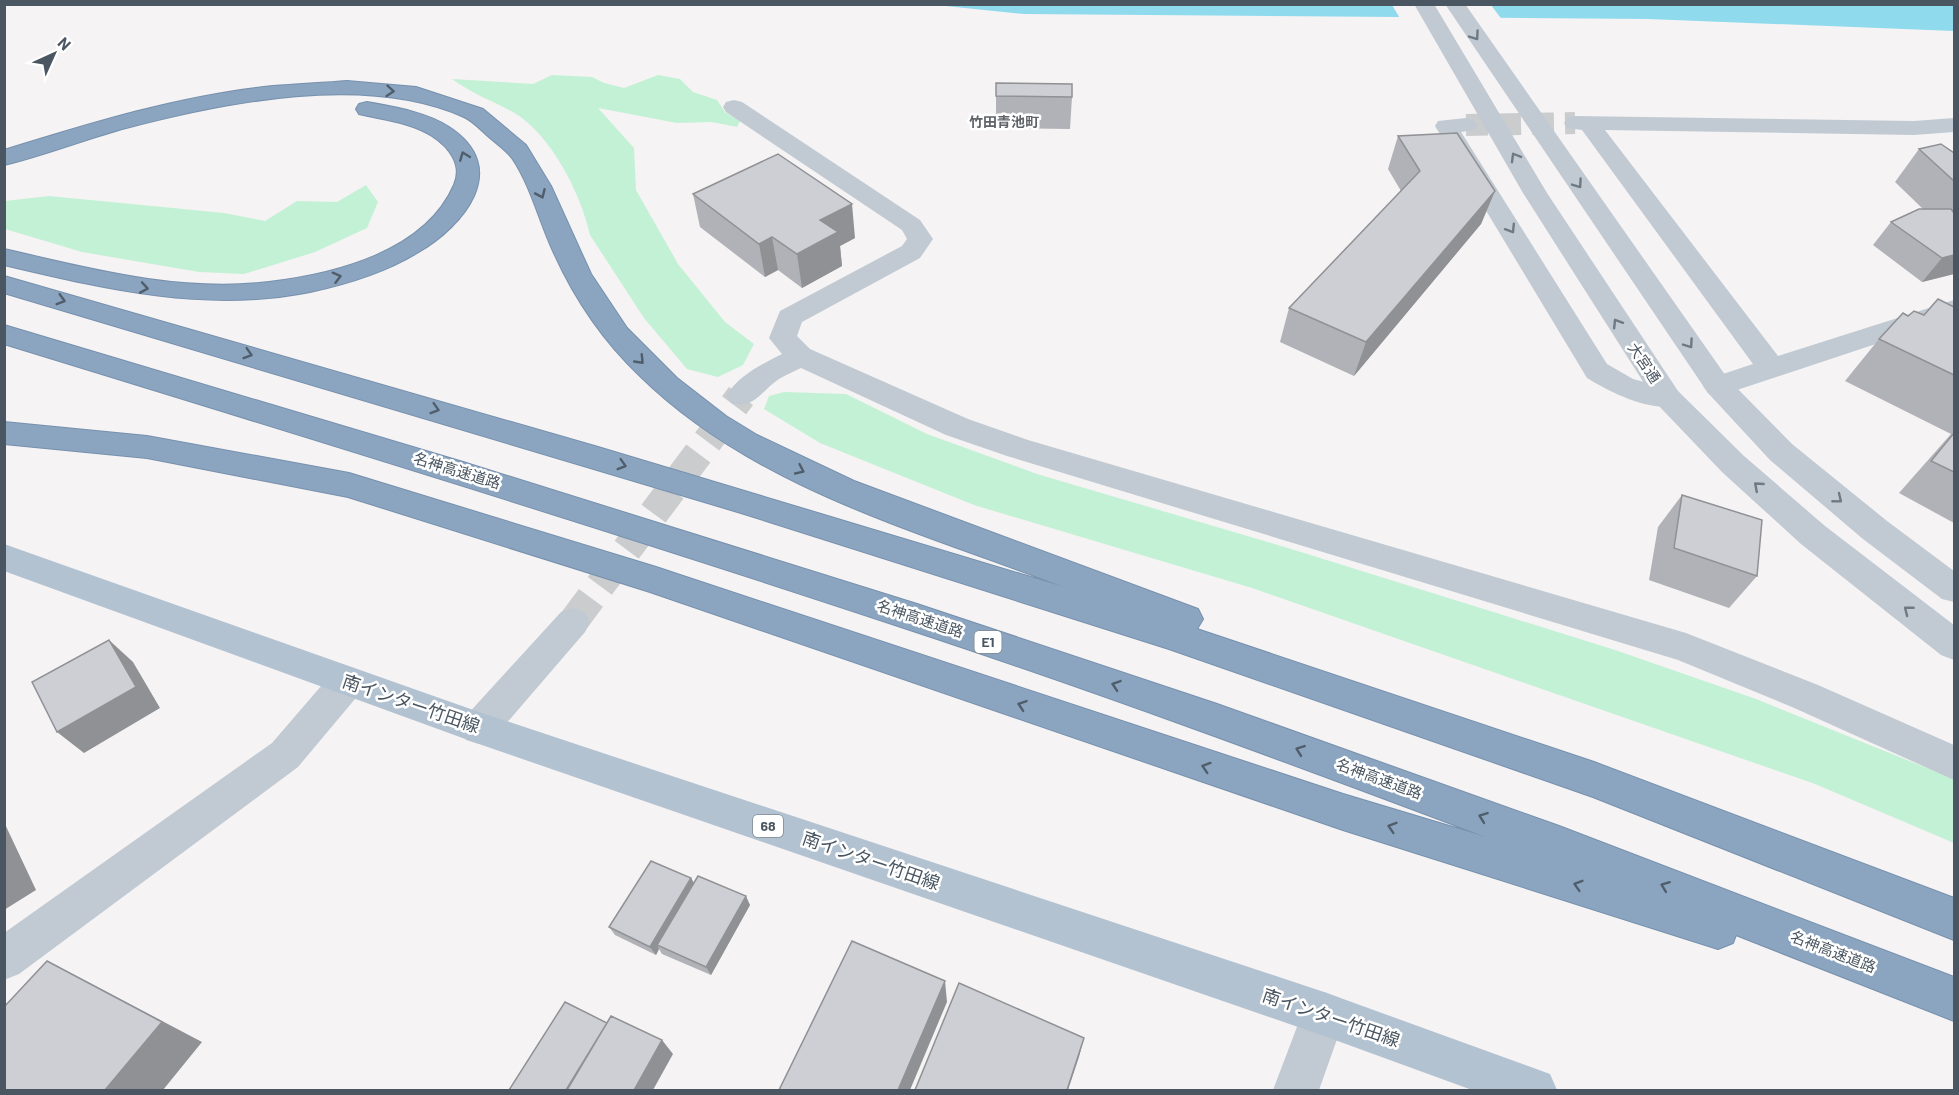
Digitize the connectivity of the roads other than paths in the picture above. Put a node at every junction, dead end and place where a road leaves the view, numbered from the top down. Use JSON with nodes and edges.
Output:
{"nodes":[{"id":1,"x":1424,"y":4,"type":"edge"},
{"id":2,"x":1455,"y":4,"type":"edge"},
{"id":3,"x":734,"y":107,"type":"dead end"},
{"id":4,"x":1466,"y":125,"type":"tunnel mouth"},
{"id":5,"x":1949,"y":135,"type":"edge"},
{"id":6,"x":4,"y":158,"type":"edge"},
{"id":7,"x":4,"y":175,"type":"edge"},
{"id":8,"x":4,"y":257,"type":"edge"},
{"id":9,"x":4,"y":284,"type":"edge"},
{"id":10,"x":1954,"y":309,"type":"edge"},
{"id":11,"x":4,"y":334,"type":"edge"},
{"id":12,"x":800,"y":356,"type":"junction"},
{"id":13,"x":1772,"y":369,"type":"junction"},
{"id":14,"x":1718,"y":386,"type":"junction"},
{"id":15,"x":741,"y":396,"type":"tunnel mouth"},
{"id":16,"x":1668,"y":398,"type":"junction"},
{"id":17,"x":4,"y":433,"type":"edge"},
{"id":18,"x":4,"y":557,"type":"edge"},
{"id":19,"x":1954,"y":589,"type":"edge"},
{"id":20,"x":573,"y":622,"type":"tunnel mouth"},
{"id":21,"x":1954,"y":645,"type":"edge"},
{"id":22,"x":347,"y":682,"type":"junction"},
{"id":23,"x":479,"y":728,"type":"junction"},
{"id":24,"x":1954,"y":763,"type":"edge"},
{"id":25,"x":1733,"y":832,"type":"junction"},
{"id":26,"x":1954,"y":919,"type":"edge"},
{"id":27,"x":4,"y":959,"type":"edge"},
{"id":28,"x":1954,"y":1001,"type":"edge"},
{"id":29,"x":1324,"y":1014,"type":"junction"},
{"id":30,"x":1296,"y":1090,"type":"edge"},
{"id":31,"x":1534,"y":1090,"type":"edge"}],
"edges":[{"from":16,"to":1,"type":"street","name":"大宮通","one_way":true},
{"from":2,"to":14,"type":"street","one_way":true},
{"from":3,"to":12,"type":"street"},
{"from":4,"to":16,"type":"street","one_way":true},
{"from":5,"to":13,"type":"street"},
{"from":6,"to":25,"type":"highway","one_way":true},
{"from":8,"to":7,"type":"highway","one_way":true},
{"from":9,"to":25,"type":"highway","one_way":true},
{"from":10,"to":13,"type":"street"},
{"from":28,"to":11,"type":"highway","name":"名神高速道路","number":"E1","one_way":true},
{"from":12,"to":15,"type":"street"},
{"from":12,"to":24,"type":"street"},
{"from":13,"to":14,"type":"street"},
{"from":14,"to":19,"type":"street","one_way":true},
{"from":21,"to":16,"type":"street","name":"大宮通","one_way":true},
{"from":28,"to":17,"type":"highway","one_way":true},
{"from":18,"to":22,"type":"main road","name":"南インター竹田線","number":"68"},
{"from":20,"to":23,"type":"street"},
{"from":22,"to":23,"type":"main road","name":"南インター竹田線","number":"68"},
{"from":22,"to":27,"type":"street"},
{"from":23,"to":29,"type":"main road","name":"南インター竹田線","number":"68"},
{"from":25,"to":26,"type":"highway"},
{"from":29,"to":30,"type":"street"},
{"from":29,"to":31,"type":"main road","name":"南インター竹田線","number":"68"}]}
